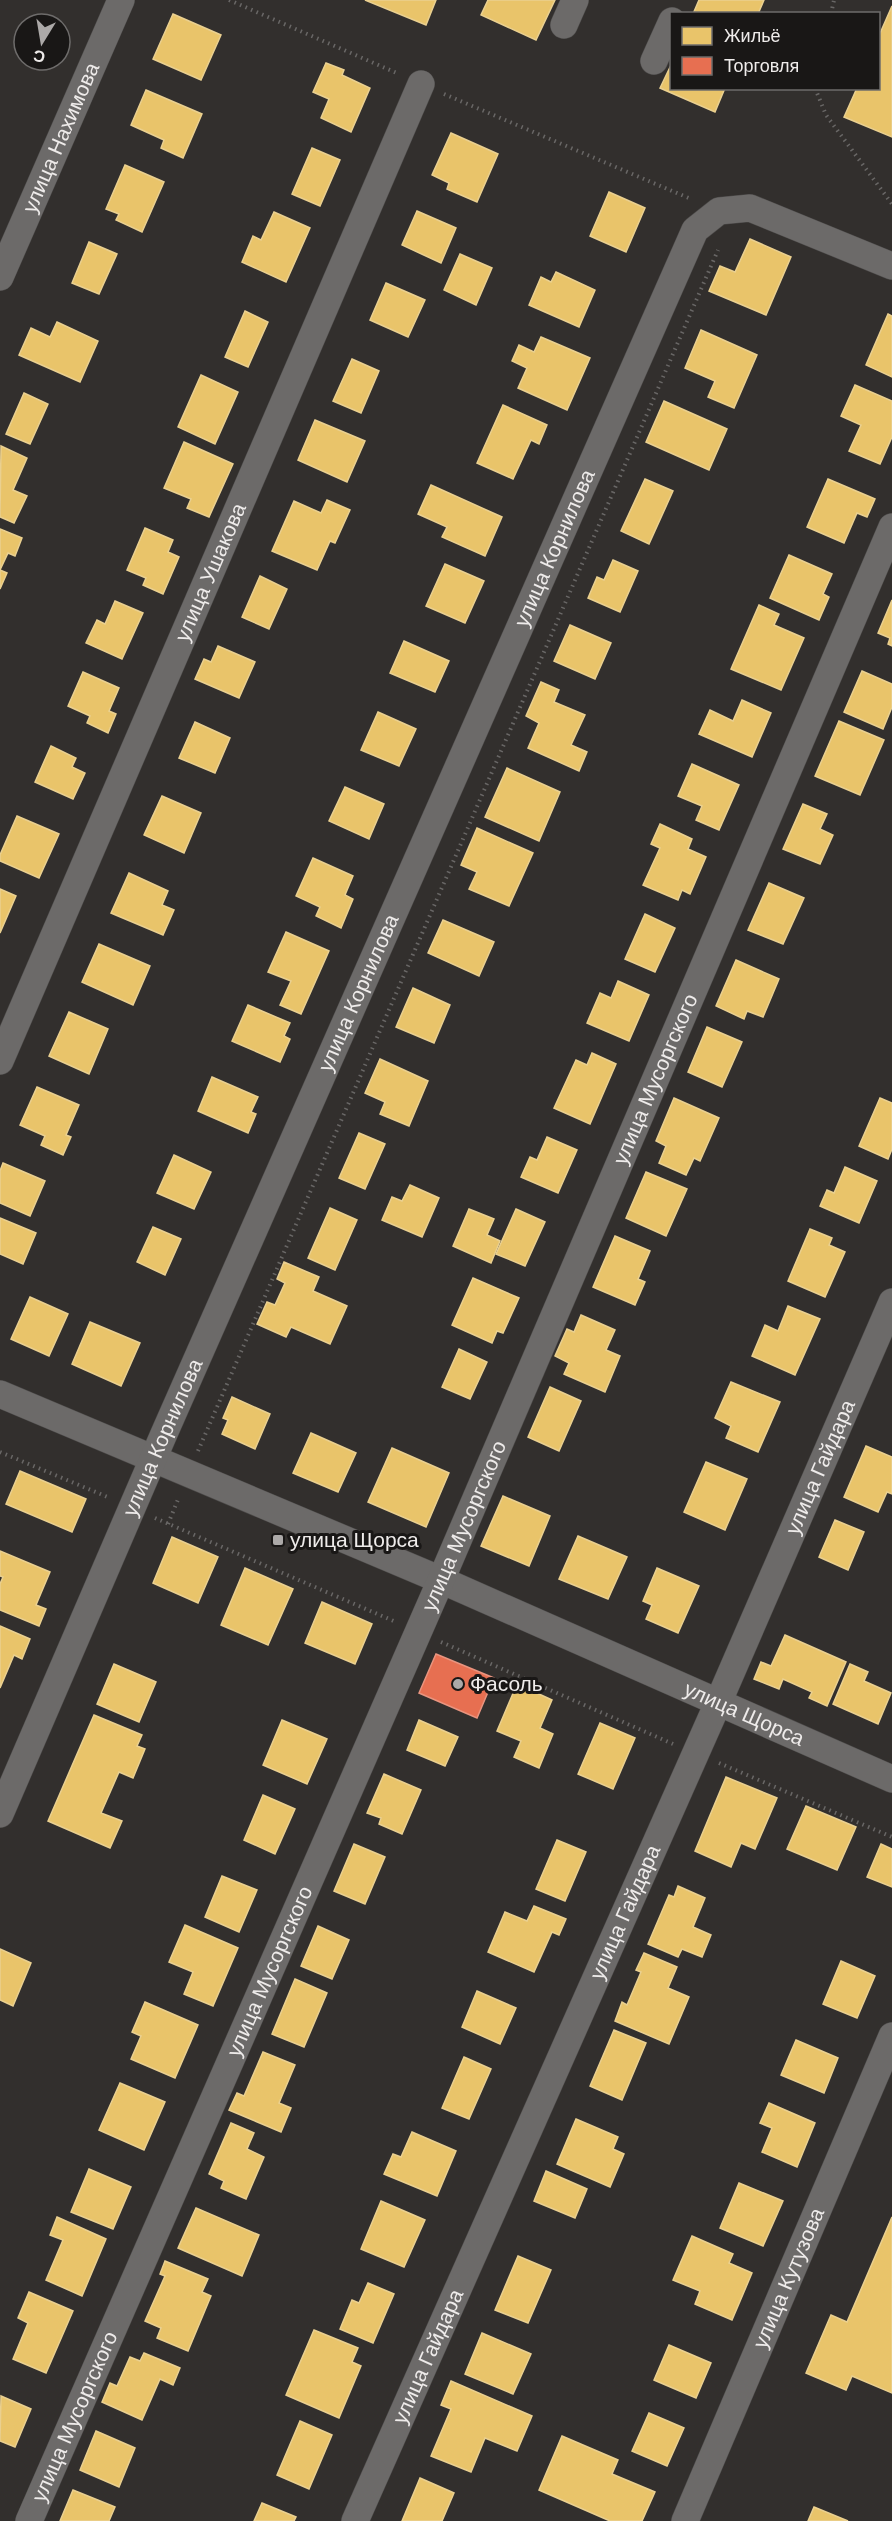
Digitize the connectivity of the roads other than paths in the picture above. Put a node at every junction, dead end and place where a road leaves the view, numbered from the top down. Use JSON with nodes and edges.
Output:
{"nodes":[{"id":1,"x":121,"y":0,"type":"edge"},
{"id":2,"x":575,"y":0,"type":"edge"},
{"id":3,"x":564,"y":25,"type":"dead end"},
{"id":4,"x":670,"y":25,"type":"edge"},
{"id":5,"x":654,"y":61,"type":"dead end"},
{"id":6,"x":421,"y":84,"type":"road end"},
{"id":7,"x":892,"y":266,"type":"edge"},
{"id":8,"x":0,"y":277,"type":"edge"},
{"id":9,"x":892,"y":527,"type":"edge"},
{"id":10,"x":0,"y":1060,"type":"edge"},
{"id":11,"x":892,"y":1302,"type":"edge"},
{"id":12,"x":0,"y":1394,"type":"edge"},
{"id":13,"x":152,"y":1460,"type":"junction"},
{"id":14,"x":441,"y":1580,"type":"junction"},
{"id":15,"x":718,"y":1703,"type":"junction"},
{"id":16,"x":892,"y":1779,"type":"edge"},
{"id":17,"x":0,"y":1814,"type":"edge"},
{"id":18,"x":892,"y":2036,"type":"edge"},
{"id":19,"x":29,"y":2521,"type":"edge"},
{"id":20,"x":355,"y":2521,"type":"edge"},
{"id":21,"x":685,"y":2521,"type":"edge"}],
"edges":[{"from":1,"to":8,"type":"street","name":"улица Нахимова"},
{"from":2,"to":3,"type":"street"},
{"from":4,"to":5,"type":"street"},
{"from":6,"to":10,"type":"street","name":"улица Ушакова"},
{"from":7,"to":13,"type":"street","name":"улица Корнилова"},
{"from":9,"to":14,"type":"street","name":"улица Мусоргского"},
{"from":11,"to":15,"type":"street","name":"улица Гайдара"},
{"from":12,"to":13,"type":"street","name":"улица Щорса"},
{"from":13,"to":14,"type":"street","name":"улица Щорса"},
{"from":13,"to":17,"type":"street","name":"улица Корнилова"},
{"from":14,"to":15,"type":"street","name":"улица Щорса"},
{"from":14,"to":19,"type":"street","name":"улица Мусоргского"},
{"from":15,"to":16,"type":"street","name":"улица Щорса"},
{"from":15,"to":20,"type":"street","name":"улица Гайдара"},
{"from":18,"to":21,"type":"street","name":"улица Кутузова"}]}
